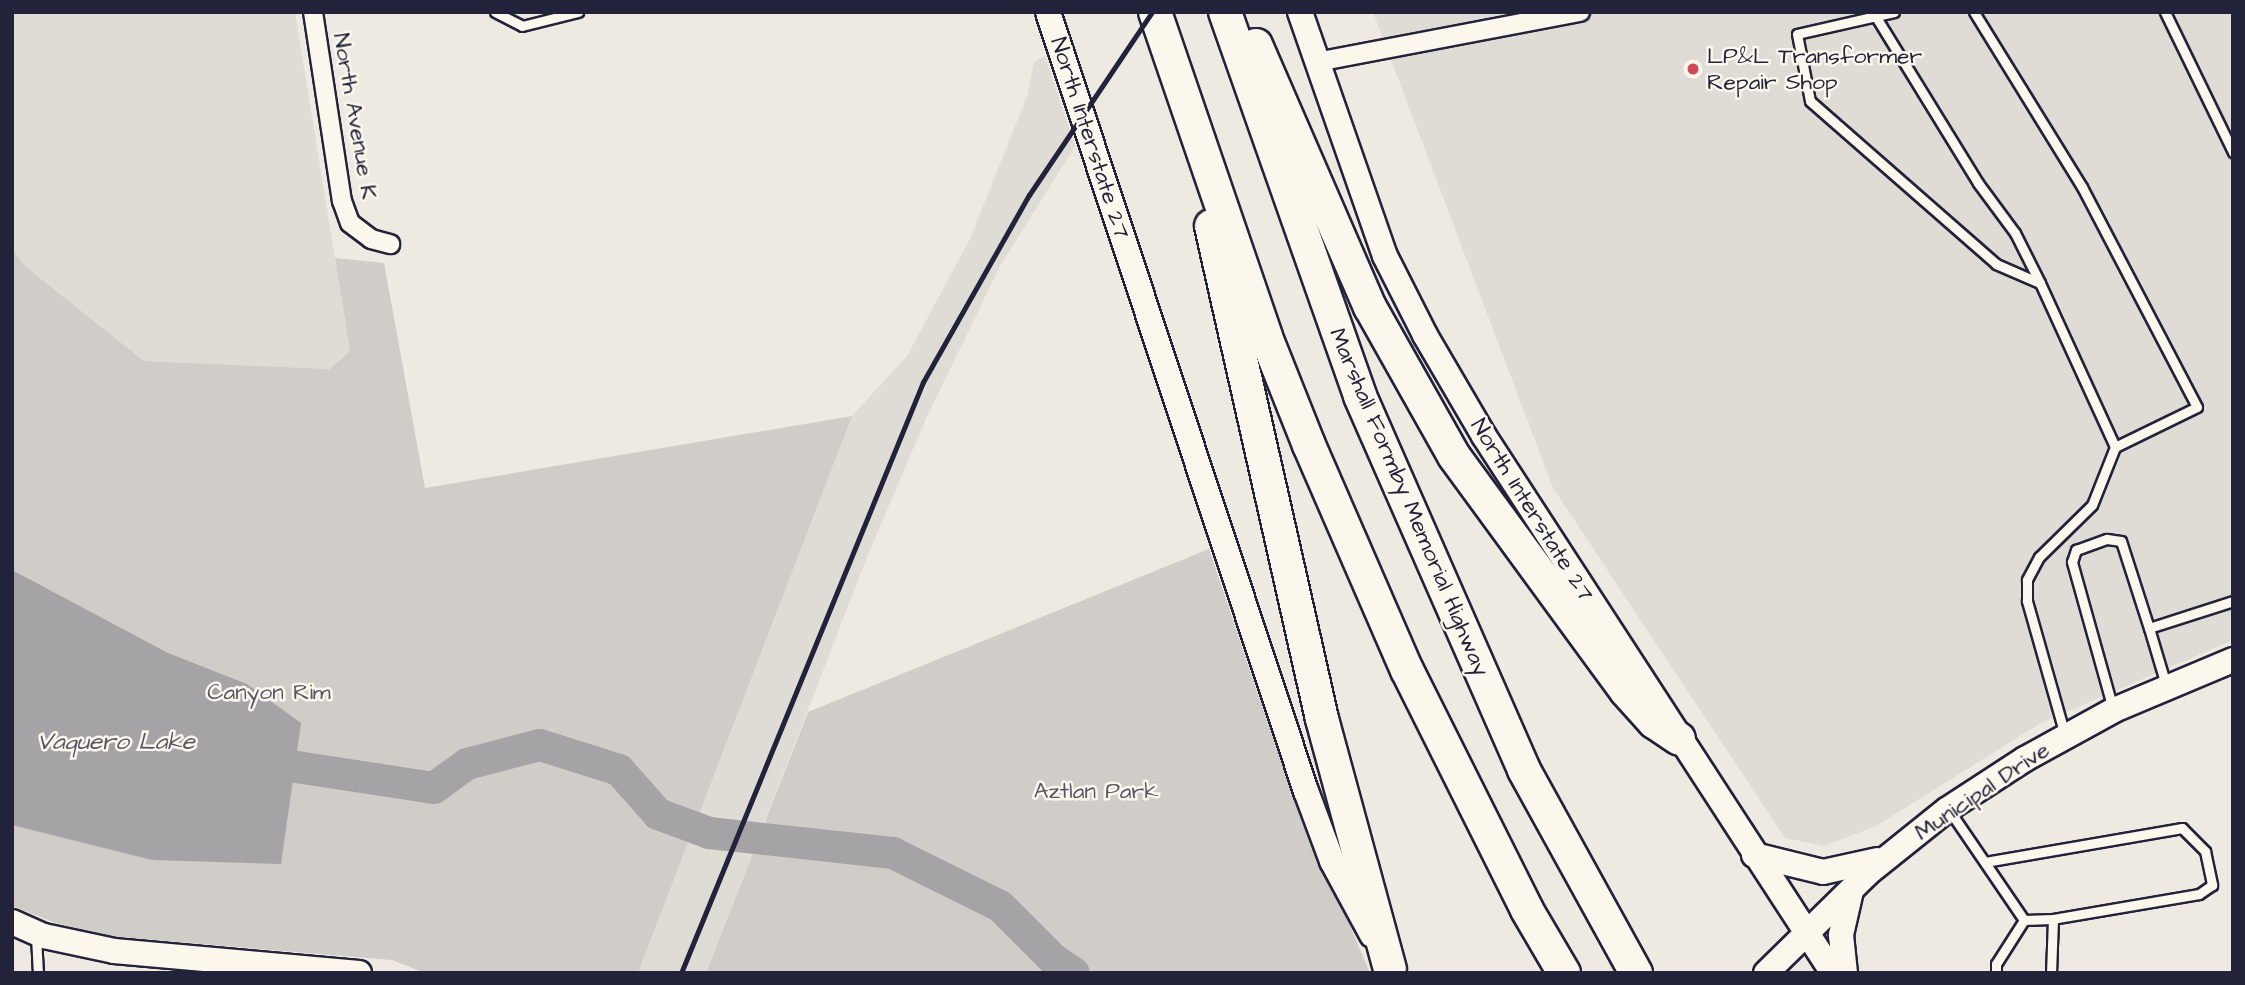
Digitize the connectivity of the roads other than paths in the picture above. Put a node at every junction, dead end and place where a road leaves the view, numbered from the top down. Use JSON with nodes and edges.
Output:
{"nodes":[{"id":1,"x":313,"y":12,"type":"edge"},
{"id":2,"x":495,"y":12,"type":"edge"},
{"id":3,"x":578,"y":12,"type":"edge"},
{"id":4,"x":1048,"y":12,"type":"edge"},
{"id":5,"x":1155,"y":12,"type":"edge"},
{"id":6,"x":1225,"y":12,"type":"edge"},
{"id":7,"x":1241,"y":12,"type":"edge"},
{"id":8,"x":1300,"y":12,"type":"edge"},
{"id":9,"x":1580,"y":12,"type":"edge"},
{"id":10,"x":1894,"y":12,"type":"edge"},
{"id":11,"x":1974,"y":12,"type":"edge"},
{"id":12,"x":2165,"y":12,"type":"edge"},
{"id":13,"x":1876,"y":17,"type":"junction"},
{"id":14,"x":1317,"y":62,"type":"junction"},
{"id":15,"x":1198,"y":141,"type":"junction"},
{"id":16,"x":2233,"y":152,"type":"edge"},
{"id":17,"x":390,"y":244,"type":"dead end"},
{"id":18,"x":2040,"y":284,"type":"junction"},
{"id":19,"x":2115,"y":447,"type":"junction"},
{"id":20,"x":2233,"y":601,"type":"edge"},
{"id":21,"x":2149,"y":628,"type":"junction"},
{"id":22,"x":2233,"y":660,"type":"edge"},
{"id":23,"x":2166,"y":685,"type":"junction"},
{"id":24,"x":2114,"y":710,"type":"junction"},
{"id":25,"x":2065,"y":736,"type":"junction"},
{"id":26,"x":1679,"y":739,"type":"junction"},
{"id":27,"x":1948,"y":809,"type":"junction"},
{"id":28,"x":1754,"y":855,"type":"junction"},
{"id":29,"x":1888,"y":857,"type":"junction"},
{"id":30,"x":1984,"y":862,"type":"junction"},
{"id":31,"x":1852,"y":888,"type":"junction"},
{"id":32,"x":2053,"y":919,"type":"junction"},
{"id":33,"x":2024,"y":920,"type":"junction"},
{"id":34,"x":12,"y":922,"type":"edge"},
{"id":35,"x":1807,"y":931,"type":"junction"},
{"id":36,"x":35,"y":932,"type":"junction"},
{"id":37,"x":182,"y":965,"type":"edge"},
{"id":38,"x":1632,"y":967,"type":"edge"},
{"id":39,"x":317,"y":971,"type":"edge"},
{"id":40,"x":1391,"y":971,"type":"edge"},
{"id":41,"x":38,"y":973,"type":"edge"},
{"id":42,"x":359,"y":973,"type":"edge"},
{"id":43,"x":1564,"y":973,"type":"edge"},
{"id":44,"x":1766,"y":973,"type":"edge"},
{"id":45,"x":1833,"y":973,"type":"edge"},
{"id":46,"x":1845,"y":973,"type":"edge"},
{"id":47,"x":1996,"y":973,"type":"edge"},
{"id":48,"x":2051,"y":973,"type":"edge"}],
"edges":[{"from":1,"to":17,"type":"street","name":"North Avenue K"},
{"from":2,"to":3,"type":"lane"},
{"from":4,"to":40,"type":"main road","name":"North Interstate 27"},
{"from":5,"to":15,"type":"highway"},
{"from":6,"to":38,"type":"highway","name":"Marshall Formby Memorial Highway"},
{"from":7,"to":26,"type":"highway"},
{"from":8,"to":14,"type":"main road","name":"North Interstate 27"},
{"from":9,"to":14,"type":"street"},
{"from":10,"to":13,"type":"lane"},
{"from":11,"to":19,"type":"lane"},
{"from":12,"to":16,"type":"lane"},
{"from":13,"to":18,"type":"lane"},
{"from":13,"to":18,"type":"lane"},
{"from":14,"to":26,"type":"main road","name":"North Interstate 27"},
{"from":15,"to":40,"type":"highway"},
{"from":15,"to":43,"type":"highway"},
{"from":18,"to":19,"type":"lane"},
{"from":19,"to":25,"type":"lane"},
{"from":20,"to":21,"type":"lane"},
{"from":21,"to":23,"type":"lane"},
{"from":21,"to":24,"type":"lane"},
{"from":22,"to":23,"type":"main road","name":"Municipal Drive"},
{"from":23,"to":24,"type":"main road","name":"Municipal Drive"},
{"from":24,"to":25,"type":"main road","name":"Municipal Drive"},
{"from":25,"to":27,"type":"main road","name":"Municipal Drive"},
{"from":26,"to":28,"type":"main road","name":"North Interstate 27"},
{"from":27,"to":29,"type":"main road","name":"Municipal Drive"},
{"from":27,"to":30,"type":"lane"},
{"from":28,"to":29,"type":"main road"},
{"from":28,"to":35,"type":"main road","name":"North Interstate 27"},
{"from":29,"to":31,"type":"main road","name":"Municipal Drive"},
{"from":30,"to":32,"type":"lane"},
{"from":30,"to":33,"type":"lane"},
{"from":31,"to":35,"type":"main road","name":"Municipal Drive"},
{"from":31,"to":46,"type":"main road"},
{"from":32,"to":33,"type":"lane"},
{"from":32,"to":48,"type":"lane"},
{"from":33,"to":47,"type":"lane"},
{"from":34,"to":36,"type":"main road"},
{"from":35,"to":44,"type":"main road","name":"Municipal Drive"},
{"from":35,"to":45,"type":"main road","name":"North Interstate 27"},
{"from":36,"to":37,"type":"main road"},
{"from":36,"to":41,"type":"lane"},
{"from":37,"to":39,"type":"main road"},
{"from":39,"to":42,"type":"main road"}]}
